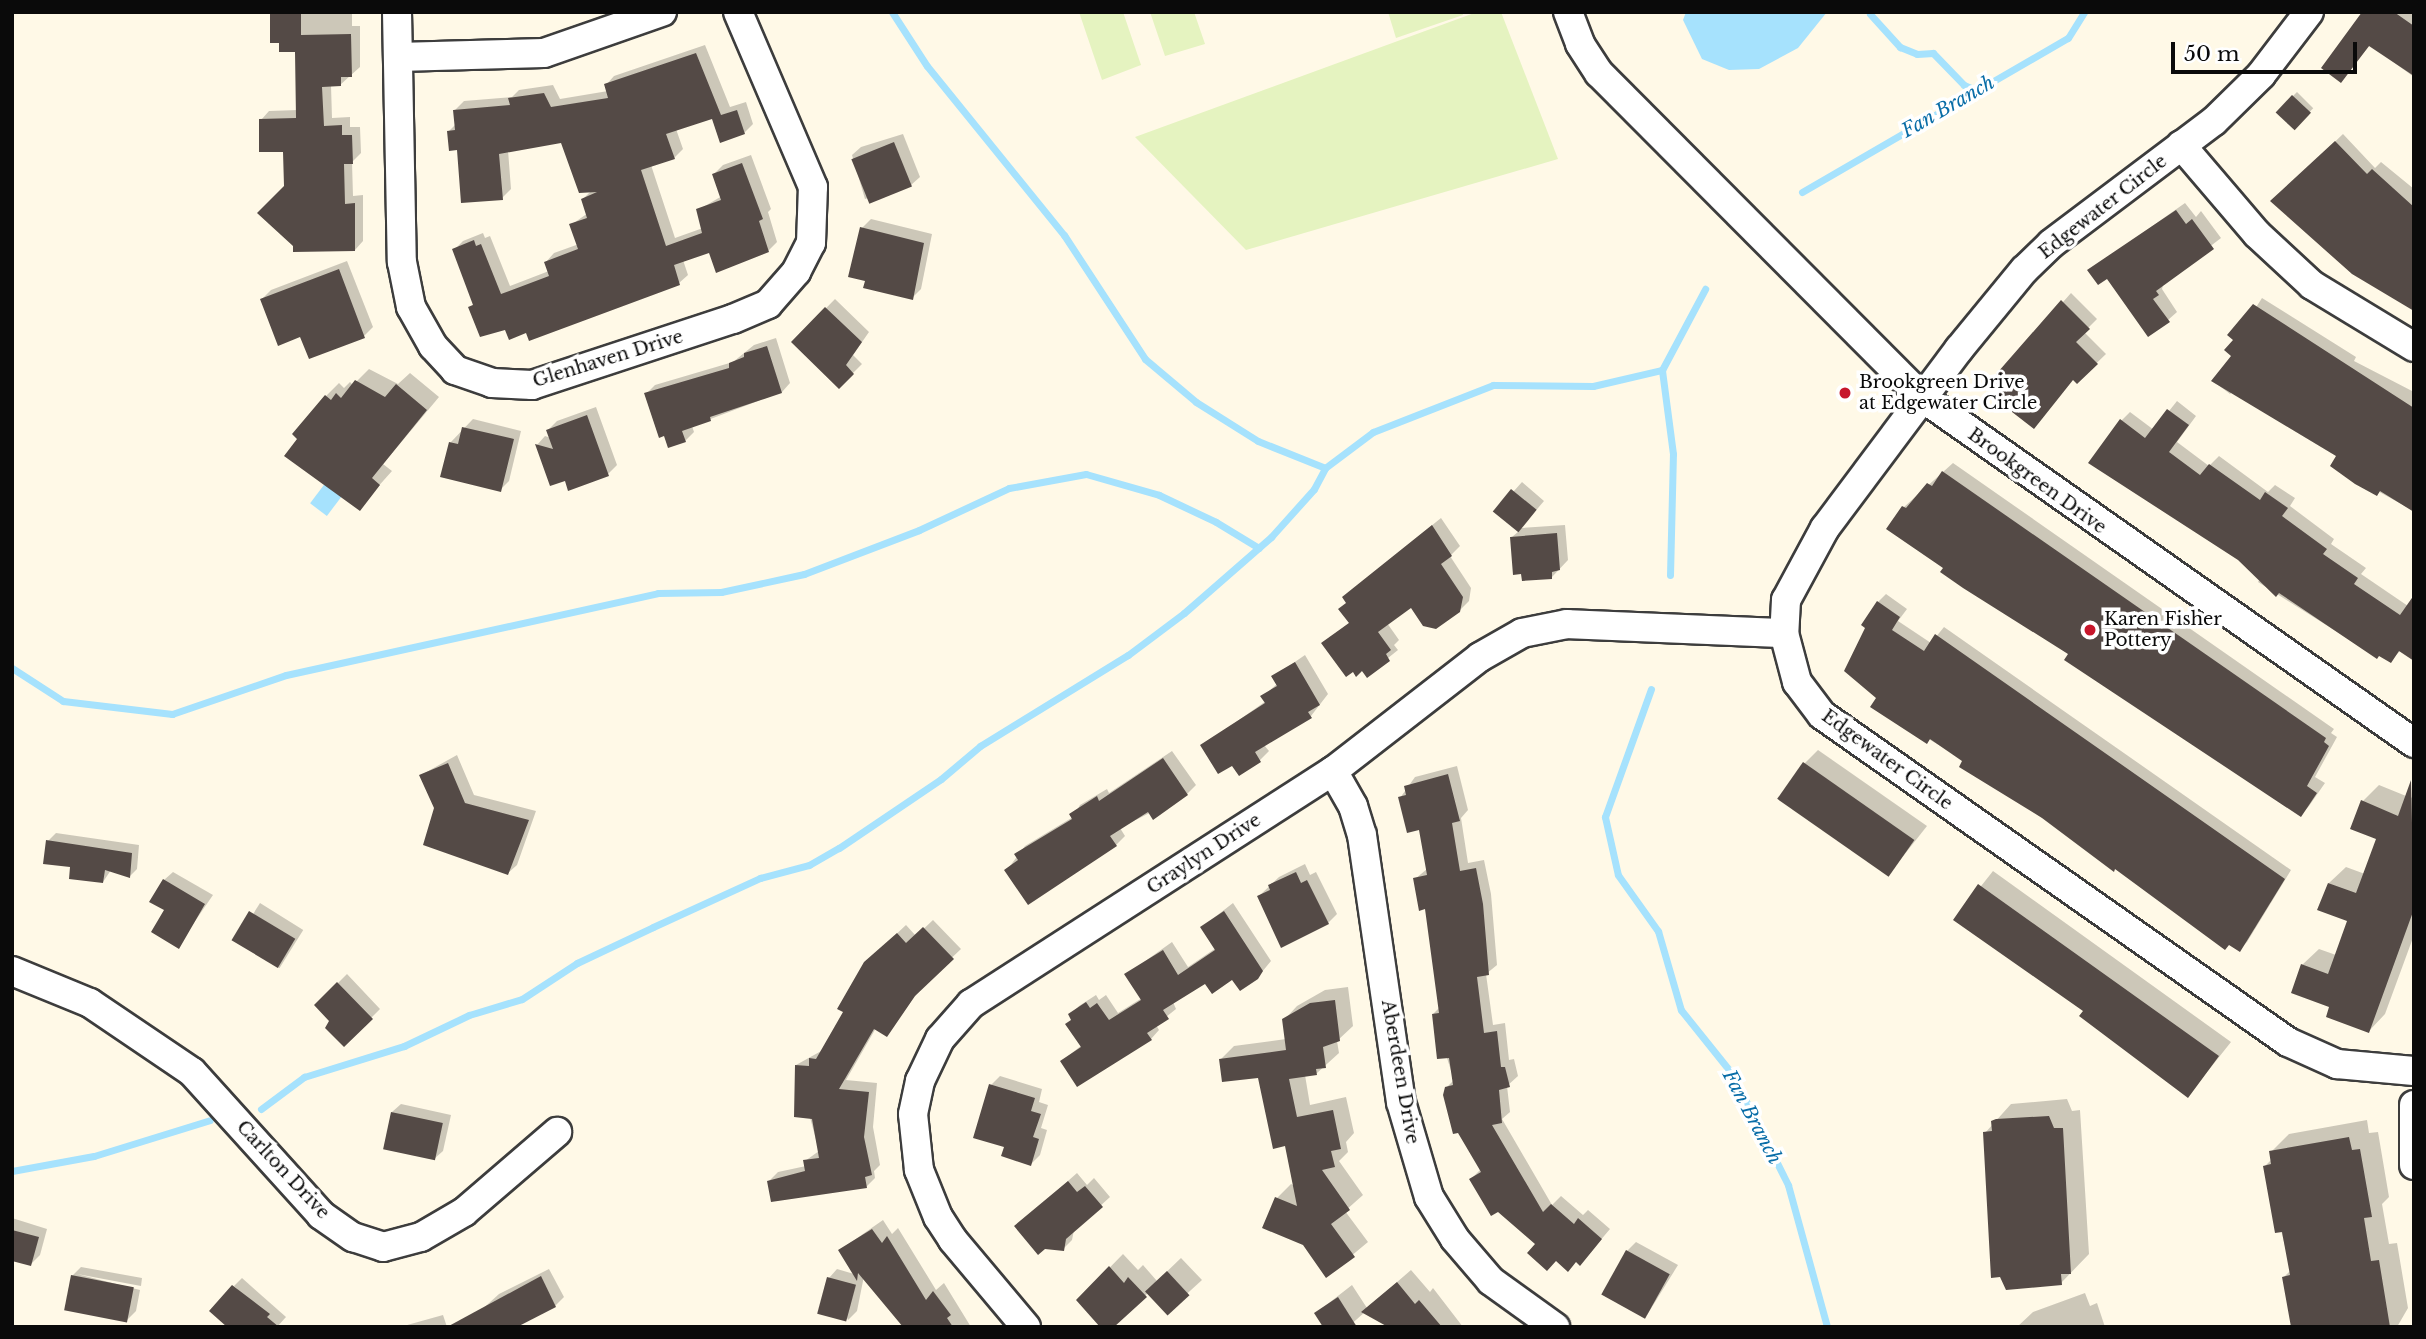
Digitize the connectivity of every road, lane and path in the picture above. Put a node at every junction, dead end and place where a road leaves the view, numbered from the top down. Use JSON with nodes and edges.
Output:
{"nodes":[{"id":1,"x":397,"y":12,"type":"edge"},
{"id":2,"x":662,"y":12,"type":"edge"},
{"id":3,"x":738,"y":12,"type":"edge"},
{"id":4,"x":1568,"y":12,"type":"edge"},
{"id":5,"x":2309,"y":12,"type":"edge"},
{"id":6,"x":398,"y":57,"type":"junction"},
{"id":7,"x":2181,"y":145,"type":"junction"},
{"id":8,"x":2414,"y":347,"type":"edge"},
{"id":9,"x":1923,"y":398,"type":"junction"},
{"id":10,"x":1784,"y":633,"type":"junction"},
{"id":11,"x":2414,"y":743,"type":"edge"},
{"id":12,"x":1333,"y":771,"type":"junction"},
{"id":13,"x":12,"y":971,"type":"edge"},
{"id":14,"x":2414,"y":1071,"type":"edge"},
{"id":15,"x":2414,"y":1105,"type":"edge"},
{"id":16,"x":557,"y":1132,"type":"dead end"},
{"id":17,"x":2414,"y":1165,"type":"edge"},
{"id":18,"x":1026,"y":1327,"type":"edge"},
{"id":19,"x":1555,"y":1327,"type":"edge"}],
"edges":[{"from":1,"to":6,"type":"street","name":"Glenhaven Drive"},
{"from":2,"to":6,"type":"street"},
{"from":3,"to":6,"type":"street","name":"Glenhaven Drive"},
{"from":4,"to":9,"type":"street","name":"Brookgreen Drive"},
{"from":5,"to":7,"type":"street","name":"Edgewater Circle"},
{"from":7,"to":8,"type":"street"},
{"from":7,"to":9,"type":"street","name":"Edgewater Circle"},
{"from":9,"to":10,"type":"street","name":"Edgewater Circle"},
{"from":9,"to":11,"type":"street","name":"Brookgreen Drive"},
{"from":10,"to":12,"type":"street","name":"Graylyn Drive"},
{"from":10,"to":14,"type":"street","name":"Edgewater Circle"},
{"from":12,"to":18,"type":"street","name":"Graylyn Drive"},
{"from":12,"to":19,"type":"street","name":"Aberdeen Drive"},
{"from":13,"to":16,"type":"street","name":"Carlton Drive"},
{"from":15,"to":17,"type":"street"}]}
